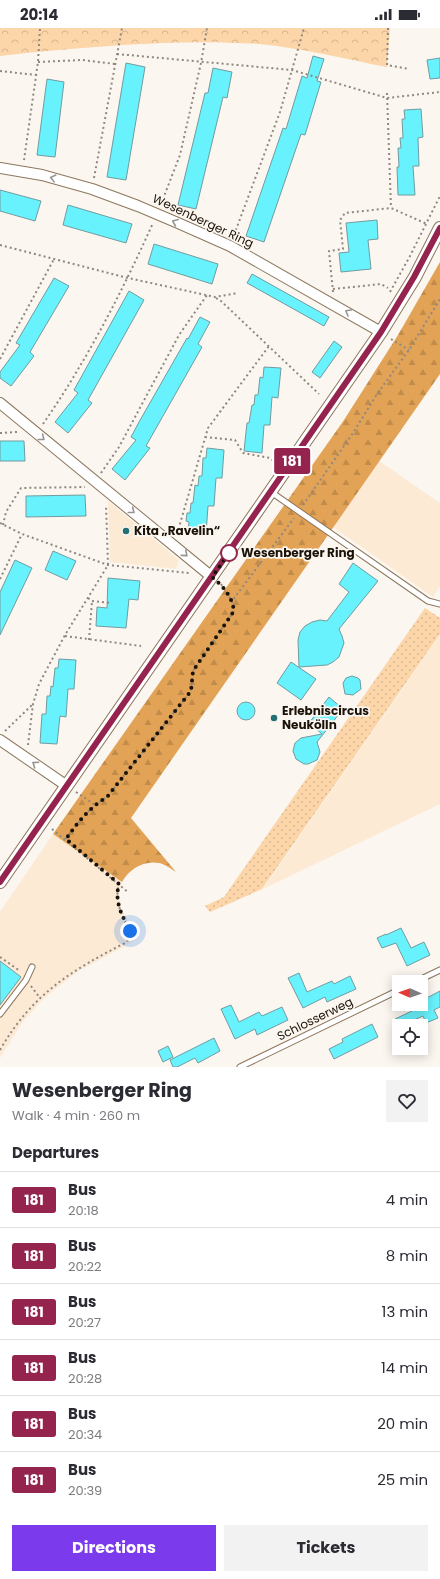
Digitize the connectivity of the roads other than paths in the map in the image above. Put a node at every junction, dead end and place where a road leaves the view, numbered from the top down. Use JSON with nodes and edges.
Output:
{"nodes":[{"id":1,"x":0,"y":168,"type":"edge"},
{"id":2,"x":440,"y":229,"type":"edge"},
{"id":3,"x":381,"y":332,"type":"junction"},
{"id":4,"x":0,"y":403,"type":"edge"},
{"id":5,"x":271,"y":492,"type":"junction"},
{"id":6,"x":212,"y":577,"type":"junction"},
{"id":7,"x":440,"y":604,"type":"edge"},
{"id":8,"x":0,"y":740,"type":"edge"},
{"id":9,"x":68,"y":786,"type":"junction"},
{"id":10,"x":0,"y":882,"type":"edge"},
{"id":11,"x":32,"y":967,"type":"dead end"},
{"id":12,"x":440,"y":970,"type":"edge"},
{"id":13,"x":428,"y":976,"type":"edge"},
{"id":14,"x":392,"y":993,"type":"edge"},
{"id":15,"x":0,"y":1014,"type":"edge"},
{"id":16,"x":240,"y":1067,"type":"edge"}],
"edges":[{"from":3,"to":1,"type":"street","name":"Wesenberger Ring","one_way":true},
{"from":2,"to":3,"type":"street"},
{"from":3,"to":5,"type":"street"},
{"from":4,"to":6,"type":"street","one_way":true},
{"from":5,"to":6,"type":"street"},
{"from":5,"to":7,"type":"lane"},
{"from":6,"to":9,"type":"street"},
{"from":9,"to":8,"type":"street","one_way":true},
{"from":9,"to":10,"type":"street"},
{"from":11,"to":15,"type":"lane"},
{"from":12,"to":13,"type":"lane"},
{"from":14,"to":16,"type":"lane","name":"Schlosserweg"}]}
